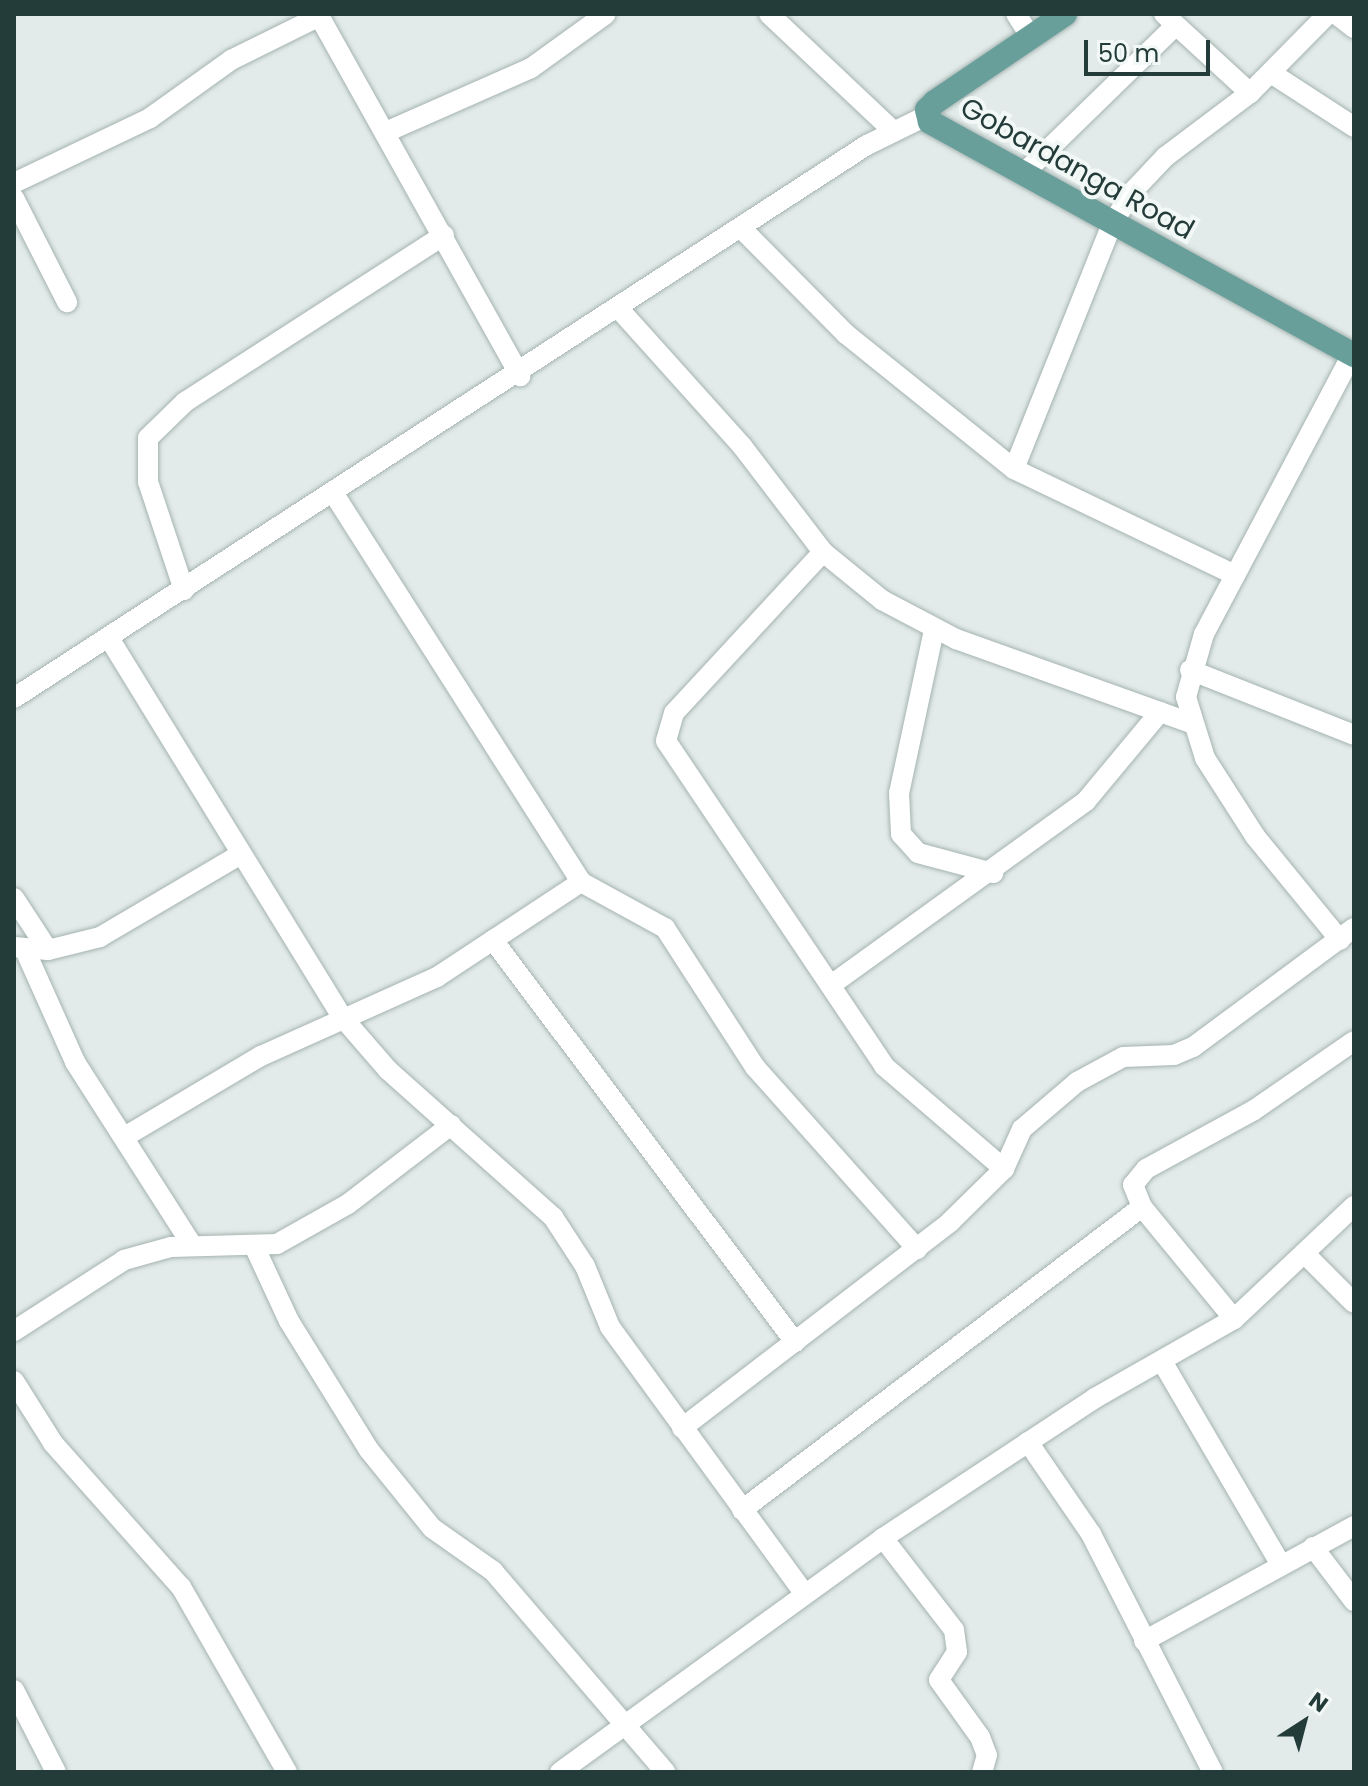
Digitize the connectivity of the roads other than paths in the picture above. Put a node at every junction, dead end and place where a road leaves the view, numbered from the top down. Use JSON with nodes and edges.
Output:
{"nodes":[{"id":1,"x":606,"y":14,"type":"edge"},
{"id":2,"x":769,"y":14,"type":"edge"},
{"id":3,"x":1016,"y":14,"type":"edge"},
{"id":4,"x":1065,"y":14,"type":"edge"},
{"id":5,"x":1328,"y":14,"type":"edge"},
{"id":6,"x":1336,"y":14,"type":"edge"},
{"id":7,"x":319,"y":15,"type":"edge"},
{"id":8,"x":1169,"y":20,"type":"edge"},
{"id":9,"x":1354,"y":28,"type":"edge"},
{"id":10,"x":1031,"y":37,"type":"junction"},
{"id":11,"x":1271,"y":73,"type":"junction"},
{"id":12,"x":1250,"y":93,"type":"junction"},
{"id":13,"x":926,"y":116,"type":"junction"},
{"id":14,"x":1354,"y":127,"type":"edge"},
{"id":15,"x":892,"y":130,"type":"junction"},
{"id":16,"x":386,"y":132,"type":"junction"},
{"id":17,"x":1023,"y":174,"type":"junction"},
{"id":18,"x":14,"y":183,"type":"edge"},
{"id":19,"x":14,"y":198,"type":"edge"},
{"id":20,"x":1113,"y":222,"type":"junction"},
{"id":21,"x":742,"y":229,"type":"junction"},
{"id":22,"x":444,"y":235,"type":"junction"},
{"id":23,"x":67,"y":302,"type":"dead end"},
{"id":24,"x":620,"y":310,"type":"junction"},
{"id":25,"x":1353,"y":354,"type":"edge"},
{"id":26,"x":520,"y":376,"type":"junction"},
{"id":27,"x":1014,"y":469,"type":"junction"},
{"id":28,"x":334,"y":494,"type":"junction"},
{"id":29,"x":823,"y":552,"type":"junction"},
{"id":30,"x":1235,"y":575,"type":"junction"},
{"id":31,"x":184,"y":590,"type":"junction"},
{"id":32,"x":934,"y":630,"type":"junction"},
{"id":33,"x":109,"y":638,"type":"junction"},
{"id":34,"x":1190,"y":670,"type":"junction"},
{"id":35,"x":14,"y":698,"type":"edge"},
{"id":36,"x":1160,"y":712,"type":"junction"},
{"id":37,"x":1190,"y":723,"type":"junction"},
{"id":38,"x":1354,"y":735,"type":"edge"},
{"id":39,"x":239,"y":855,"type":"junction"},
{"id":40,"x":993,"y":873,"type":"junction"},
{"id":41,"x":581,"y":882,"type":"junction"},
{"id":42,"x":14,"y":898,"type":"edge"},
{"id":43,"x":1347,"y":934,"type":"edge"},
{"id":44,"x":493,"y":940,"type":"junction"},
{"id":45,"x":20,"y":948,"type":"edge"},
{"id":46,"x":48,"y":950,"type":"junction"},
{"id":47,"x":831,"y":985,"type":"junction"},
{"id":48,"x":343,"y":1018,"type":"junction"},
{"id":49,"x":1354,"y":1041,"type":"edge"},
{"id":50,"x":451,"y":1125,"type":"junction"},
{"id":51,"x":126,"y":1136,"type":"junction"},
{"id":52,"x":1004,"y":1169,"type":"junction"},
{"id":53,"x":1354,"y":1206,"type":"edge"},
{"id":54,"x":1142,"y":1207,"type":"junction"},
{"id":55,"x":192,"y":1245,"type":"junction"},
{"id":56,"x":917,"y":1249,"type":"junction"},
{"id":57,"x":256,"y":1250,"type":"junction"},
{"id":58,"x":1307,"y":1256,"type":"junction"},
{"id":59,"x":1354,"y":1303,"type":"edge"},
{"id":60,"x":1234,"y":1319,"type":"junction"},
{"id":61,"x":14,"y":1331,"type":"edge"},
{"id":62,"x":795,"y":1342,"type":"junction"},
{"id":63,"x":1163,"y":1363,"type":"junction"},
{"id":64,"x":14,"y":1381,"type":"edge"},
{"id":65,"x":682,"y":1428,"type":"junction"},
{"id":66,"x":1028,"y":1442,"type":"junction"},
{"id":67,"x":742,"y":1510,"type":"junction"},
{"id":68,"x":1354,"y":1526,"type":"edge"},
{"id":69,"x":883,"y":1538,"type":"junction"},
{"id":70,"x":1313,"y":1547,"type":"junction"},
{"id":71,"x":1281,"y":1565,"type":"junction"},
{"id":72,"x":804,"y":1593,"type":"junction"},
{"id":73,"x":1354,"y":1601,"type":"edge"},
{"id":74,"x":1144,"y":1641,"type":"junction"},
{"id":75,"x":14,"y":1690,"type":"edge"},
{"id":76,"x":622,"y":1725,"type":"junction"},
{"id":77,"x":56,"y":1772,"type":"edge"},
{"id":78,"x":287,"y":1772,"type":"edge"},
{"id":79,"x":560,"y":1772,"type":"edge"},
{"id":80,"x":665,"y":1772,"type":"edge"},
{"id":81,"x":982,"y":1772,"type":"edge"},
{"id":82,"x":1213,"y":1772,"type":"edge"}],
"edges":[{"from":1,"to":16,"type":"street"},
{"from":2,"to":15,"type":"street"},
{"from":3,"to":10,"type":"street"},
{"from":4,"to":10,"type":"main road","name":"Gobardanga Road"},
{"from":5,"to":11,"type":"street"},
{"from":6,"to":9,"type":"street"},
{"from":7,"to":16,"type":"street"},
{"from":7,"to":18,"type":"street"},
{"from":8,"to":12,"type":"street"},
{"from":8,"to":17,"type":"street"},
{"from":10,"to":13,"type":"main road","name":"Gobardanga Road"},
{"from":11,"to":12,"type":"street"},
{"from":11,"to":14,"type":"street"},
{"from":12,"to":20,"type":"street"},
{"from":13,"to":15,"type":"street"},
{"from":13,"to":17,"type":"main road","name":"Gobardanga Road"},
{"from":15,"to":21,"type":"street"},
{"from":16,"to":22,"type":"street"},
{"from":17,"to":20,"type":"main road","name":"Gobardanga Road"},
{"from":19,"to":23,"type":"street"},
{"from":20,"to":25,"type":"main road","name":"Gobardanga Road"},
{"from":20,"to":27,"type":"street"},
{"from":21,"to":24,"type":"street"},
{"from":21,"to":27,"type":"street"},
{"from":22,"to":26,"type":"street"},
{"from":22,"to":31,"type":"street"},
{"from":24,"to":26,"type":"street"},
{"from":24,"to":29,"type":"street"},
{"from":25,"to":30,"type":"street"},
{"from":26,"to":28,"type":"street"},
{"from":27,"to":30,"type":"street"},
{"from":28,"to":31,"type":"street"},
{"from":28,"to":41,"type":"street"},
{"from":29,"to":32,"type":"street"},
{"from":29,"to":47,"type":"street"},
{"from":30,"to":34,"type":"street"},
{"from":31,"to":33,"type":"street"},
{"from":32,"to":36,"type":"street"},
{"from":32,"to":40,"type":"street"},
{"from":33,"to":35,"type":"street"},
{"from":33,"to":39,"type":"street"},
{"from":34,"to":37,"type":"street"},
{"from":34,"to":38,"type":"street"},
{"from":36,"to":37,"type":"street"},
{"from":36,"to":40,"type":"street"},
{"from":37,"to":43,"type":"street"},
{"from":39,"to":46,"type":"street"},
{"from":39,"to":48,"type":"street"},
{"from":40,"to":47,"type":"street"},
{"from":41,"to":44,"type":"street"},
{"from":41,"to":56,"type":"street"},
{"from":42,"to":46,"type":"street"},
{"from":43,"to":52,"type":"street"},
{"from":44,"to":48,"type":"street"},
{"from":44,"to":62,"type":"street"},
{"from":45,"to":46,"type":"street"},
{"from":45,"to":51,"type":"street"},
{"from":47,"to":52,"type":"street"},
{"from":48,"to":50,"type":"street"},
{"from":48,"to":51,"type":"street"},
{"from":49,"to":54,"type":"street"},
{"from":50,"to":57,"type":"street"},
{"from":50,"to":65,"type":"street"},
{"from":51,"to":55,"type":"street"},
{"from":52,"to":56,"type":"street"},
{"from":53,"to":58,"type":"street"},
{"from":54,"to":60,"type":"street"},
{"from":54,"to":67,"type":"street"},
{"from":55,"to":57,"type":"street"},
{"from":55,"to":61,"type":"street"},
{"from":56,"to":62,"type":"street"},
{"from":57,"to":76,"type":"street"},
{"from":58,"to":59,"type":"street"},
{"from":58,"to":60,"type":"street"},
{"from":60,"to":63,"type":"street"},
{"from":62,"to":65,"type":"street"},
{"from":63,"to":66,"type":"street"},
{"from":63,"to":71,"type":"street"},
{"from":64,"to":78,"type":"street"},
{"from":65,"to":67,"type":"street"},
{"from":66,"to":69,"type":"street"},
{"from":66,"to":74,"type":"street"},
{"from":67,"to":72,"type":"street"},
{"from":68,"to":70,"type":"street"},
{"from":69,"to":72,"type":"street"},
{"from":69,"to":81,"type":"street"},
{"from":70,"to":71,"type":"street"},
{"from":70,"to":73,"type":"street"},
{"from":71,"to":74,"type":"street"},
{"from":72,"to":76,"type":"street"},
{"from":74,"to":82,"type":"street"},
{"from":75,"to":77,"type":"street"},
{"from":76,"to":79,"type":"street"},
{"from":76,"to":80,"type":"street"}]}
